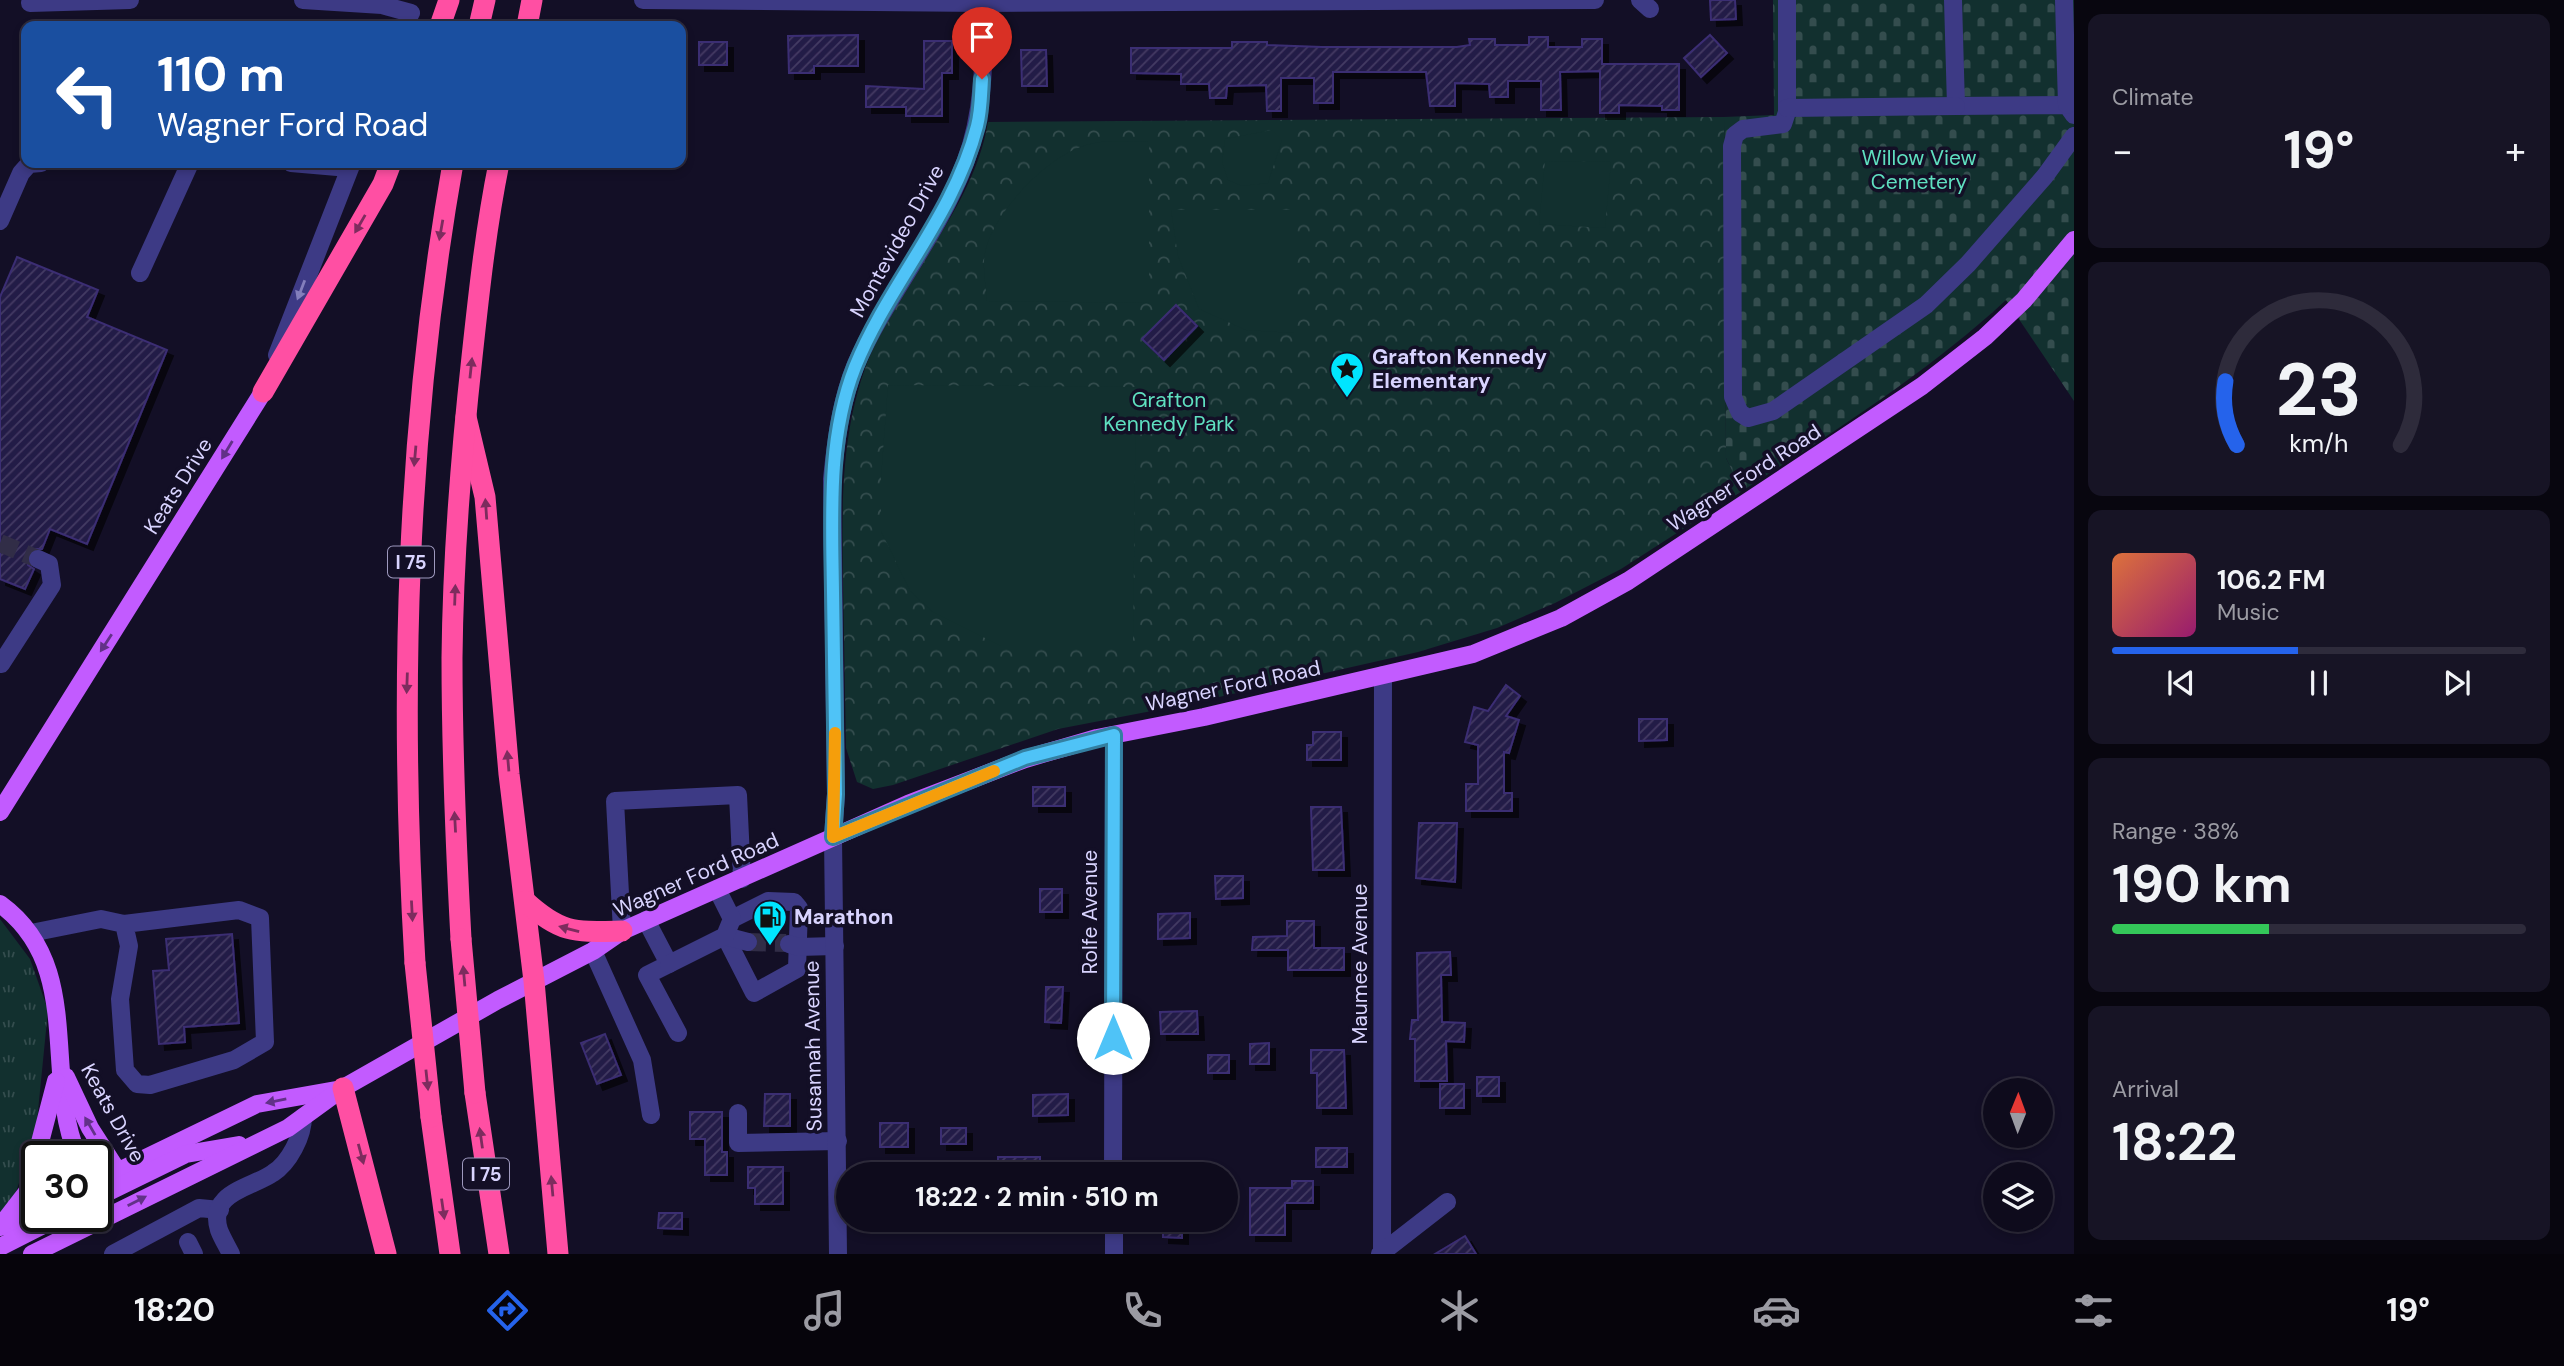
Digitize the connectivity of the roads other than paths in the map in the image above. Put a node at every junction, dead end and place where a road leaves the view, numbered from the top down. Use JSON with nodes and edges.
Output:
{"nodes":[{"id":1,"x":130,"y":0,"type":"edge"},
{"id":2,"x":303,"y":0,"type":"edge"},
{"id":3,"x":449,"y":0,"type":"edge"},
{"id":4,"x":485,"y":0,"type":"edge"},
{"id":5,"x":532,"y":0,"type":"edge"},
{"id":6,"x":643,"y":0,"type":"edge"},
{"id":7,"x":1595,"y":0,"type":"edge"},
{"id":8,"x":1787,"y":0,"type":"edge"},
{"id":9,"x":1953,"y":0,"type":"edge"},
{"id":10,"x":2064,"y":0,"type":"edge"},
{"id":11,"x":984,"y":2,"type":"edge"},
{"id":12,"x":30,"y":3,"type":"dead end"},
{"id":13,"x":411,"y":13,"type":"edge"},
{"id":14,"x":442,"y":21,"type":"edge"},
{"id":15,"x":481,"y":21,"type":"edge"},
{"id":16,"x":528,"y":21,"type":"edge"},
{"id":17,"x":1956,"y":106,"type":"junction"},
{"id":18,"x":1787,"y":108,"type":"junction"},
{"id":19,"x":2070,"y":110,"type":"edge"},
{"id":20,"x":2074,"y":136,"type":"edge"},
{"id":21,"x":25,"y":168,"type":"edge"},
{"id":22,"x":188,"y":168,"type":"edge"},
{"id":23,"x":327,"y":168,"type":"edge"},
{"id":24,"x":389,"y":168,"type":"edge"},
{"id":25,"x":452,"y":168,"type":"edge"},
{"id":26,"x":498,"y":168,"type":"edge"},
{"id":27,"x":348,"y":171,"type":"edge"},
{"id":28,"x":0,"y":221,"type":"edge"},
{"id":29,"x":2074,"y":240,"type":"edge"},
{"id":30,"x":140,"y":273,"type":"dead end"},
{"id":31,"x":263,"y":392,"type":"junction"},
{"id":32,"x":466,"y":416,"type":"junction"},
{"id":33,"x":38,"y":559,"type":"tunnel mouth"},
{"id":34,"x":0,"y":664,"type":"edge"},
{"id":35,"x":1383,"y":675,"type":"junction"},
{"id":36,"x":1114,"y":735,"type":"junction"},
{"id":37,"x":16,"y":784,"type":"junction"},
{"id":38,"x":0,"y":795,"type":"edge"},
{"id":39,"x":0,"y":811,"type":"edge"},
{"id":40,"x":833,"y":837,"type":"junction"},
{"id":41,"x":742,"y":878,"type":"junction"},
{"id":42,"x":717,"y":890,"type":"junction"},
{"id":43,"x":525,"y":901,"type":"junction"},
{"id":44,"x":0,"y":904,"type":"edge"},
{"id":45,"x":646,"y":920,"type":"junction"},
{"id":46,"x":124,"y":923,"type":"junction"},
{"id":47,"x":729,"y":927,"type":"junction"},
{"id":48,"x":622,"y":931,"type":"junction"},
{"id":49,"x":31,"y":933,"type":"junction"},
{"id":50,"x":748,"y":942,"type":"tunnel mouth"},
{"id":51,"x":792,"y":945,"type":"junction"},
{"id":52,"x":835,"y":946,"type":"junction"},
{"id":53,"x":593,"y":951,"type":"junction"},
{"id":54,"x":669,"y":964,"type":"junction"},
{"id":55,"x":534,"y":981,"type":"junction"},
{"id":56,"x":678,"y":1033,"type":"dead end"},
{"id":57,"x":61,"y":1064,"type":"junction"},
{"id":58,"x":343,"y":1088,"type":"junction"},
{"id":59,"x":738,"y":1114,"type":"dead end"},
{"id":60,"x":651,"y":1115,"type":"dead end"},
{"id":61,"x":303,"y":1117,"type":"junction"},
{"id":62,"x":72,"y":1141,"type":"edge"},
{"id":63,"x":838,"y":1141,"type":"junction"},
{"id":64,"x":260,"y":1142,"type":"junction"},
{"id":65,"x":1113,"y":1162,"type":"edge"},
{"id":66,"x":122,"y":1177,"type":"junction"},
{"id":67,"x":112,"y":1179,"type":"edge"},
{"id":68,"x":112,"y":1185,"type":"edge"},
{"id":69,"x":1447,"y":1202,"type":"dead end"},
{"id":70,"x":220,"y":1210,"type":"junction"},
{"id":71,"x":21,"y":1218,"type":"edge"},
{"id":72,"x":0,"y":1228,"type":"edge"},
{"id":73,"x":30,"y":1232,"type":"edge"},
{"id":74,"x":1114,"y":1232,"type":"edge"},
{"id":75,"x":0,"y":1247,"type":"edge"},
{"id":76,"x":1381,"y":1253,"type":"edge"},
{"id":77,"x":32,"y":1254,"type":"edge"},
{"id":78,"x":113,"y":1254,"type":"edge"},
{"id":79,"x":231,"y":1254,"type":"edge"},
{"id":80,"x":386,"y":1254,"type":"edge"},
{"id":81,"x":450,"y":1254,"type":"edge"},
{"id":82,"x":499,"y":1254,"type":"edge"},
{"id":83,"x":558,"y":1254,"type":"edge"},
{"id":84,"x":838,"y":1254,"type":"edge"},
{"id":85,"x":1114,"y":1254,"type":"edge"}],
"edges":[{"from":1,"to":12,"type":"street"},
{"from":2,"to":13,"type":"street"},
{"from":3,"to":14,"type":"highway"},
{"from":4,"to":15,"type":"highway"},
{"from":5,"to":16,"type":"highway"},
{"from":6,"to":11,"type":"street"},
{"from":7,"to":11,"type":"street"},
{"from":8,"to":18,"type":"street"},
{"from":9,"to":17,"type":"street"},
{"from":10,"to":19,"type":"street"},
{"from":11,"to":40,"type":"street","name":"Montevideo Drive"},
{"from":17,"to":18,"type":"street"},
{"from":17,"to":19,"type":"street"},
{"from":18,"to":20,"type":"street"},
{"from":21,"to":28,"type":"street"},
{"from":22,"to":30,"type":"street"},
{"from":23,"to":27,"type":"street"},
{"from":24,"to":31,"type":"highway","one_way":true},
{"from":25,"to":81,"type":"highway","number":"I 75","one_way":true,"bridge":true},
{"from":32,"to":26,"type":"highway","number":"I 75","one_way":true},
{"from":27,"to":31,"type":"street","name":"Keats Drive","one_way":true},
{"from":29,"to":35,"type":"main road","name":"Wagner Ford Road"},
{"from":31,"to":37,"type":"main road","name":"Keats Drive","one_way":true},
{"from":43,"to":32,"type":"highway","one_way":true},
{"from":82,"to":32,"type":"highway","number":"I 75","one_way":true,"bridge":true},
{"from":33,"to":34,"type":"street"},
{"from":35,"to":36,"type":"main road","name":"Wagner Ford Road"},
{"from":35,"to":76,"type":"street","name":"Maumee Avenue"},
{"from":36,"to":40,"type":"main road","name":"Wagner Ford Road"},
{"from":36,"to":65,"type":"street","name":"Rolfe Avenue"},
{"from":37,"to":38,"type":"main road"},
{"from":37,"to":39,"type":"main road","name":"Keats Drive"},
{"from":40,"to":41,"type":"main road","name":"Wagner Ford Road"},
{"from":40,"to":52,"type":"street","name":"Susannah Avenue"},
{"from":41,"to":42,"type":"main road","name":"Wagner Ford Road"},
{"from":41,"to":48,"type":"street"},
{"from":42,"to":45,"type":"main road","name":"Wagner Ford Road"},
{"from":42,"to":47,"type":"street"},
{"from":48,"to":43,"type":"highway","one_way":true},
{"from":43,"to":55,"type":"highway"},
{"from":44,"to":49,"type":"main road","name":"Keats Drive"},
{"from":45,"to":48,"type":"main road","name":"Wagner Ford Road"},
{"from":45,"to":54,"type":"street"},
{"from":46,"to":46,"type":"street"},
{"from":46,"to":49,"type":"street"},
{"from":47,"to":50,"type":"street"},
{"from":47,"to":51,"type":"street"},
{"from":47,"to":51,"type":"street"},
{"from":47,"to":54,"type":"street"},
{"from":48,"to":53,"type":"main road","name":"Wagner Ford Road"},
{"from":49,"to":57,"type":"main road","name":"Keats Drive"},
{"from":51,"to":52,"type":"street"},
{"from":52,"to":63,"type":"street","name":"Susannah Avenue"},
{"from":53,"to":55,"type":"main road","name":"Wagner Ford Road"},
{"from":53,"to":60,"type":"street"},
{"from":54,"to":56,"type":"street"},
{"from":55,"to":58,"type":"main road","name":"Wagner Ford Road"},
{"from":83,"to":55,"type":"highway","one_way":true},
{"from":57,"to":62,"type":"main road","name":"Keats Drive"},
{"from":66,"to":57,"type":"main road","name":"Keats Drive","one_way":true},
{"from":57,"to":72,"type":"main road"},
{"from":58,"to":61,"type":"main road","name":"Wagner Ford Road"},
{"from":58,"to":66,"type":"main road","name":"Wagner Ford Road","one_way":true},
{"from":58,"to":80,"type":"highway","one_way":true},
{"from":59,"to":63,"type":"street"},
{"from":61,"to":64,"type":"main road","name":"Wagner Ford Road"},
{"from":61,"to":70,"type":"street"},
{"from":63,"to":84,"type":"street","name":"Susannah Avenue"},
{"from":64,"to":66,"type":"main road"},
{"from":77,"to":64,"type":"main road","name":"Wagner Ford Road","one_way":true},
{"from":66,"to":67,"type":"main road","name":"Wagner Ford Road"},
{"from":66,"to":68,"type":"main road"},
{"from":69,"to":76,"type":"street"},
{"from":70,"to":78,"type":"street"},
{"from":70,"to":79,"type":"street"},
{"from":71,"to":72,"type":"main road"},
{"from":73,"to":75,"type":"main road"},
{"from":74,"to":85,"type":"street"}]}
